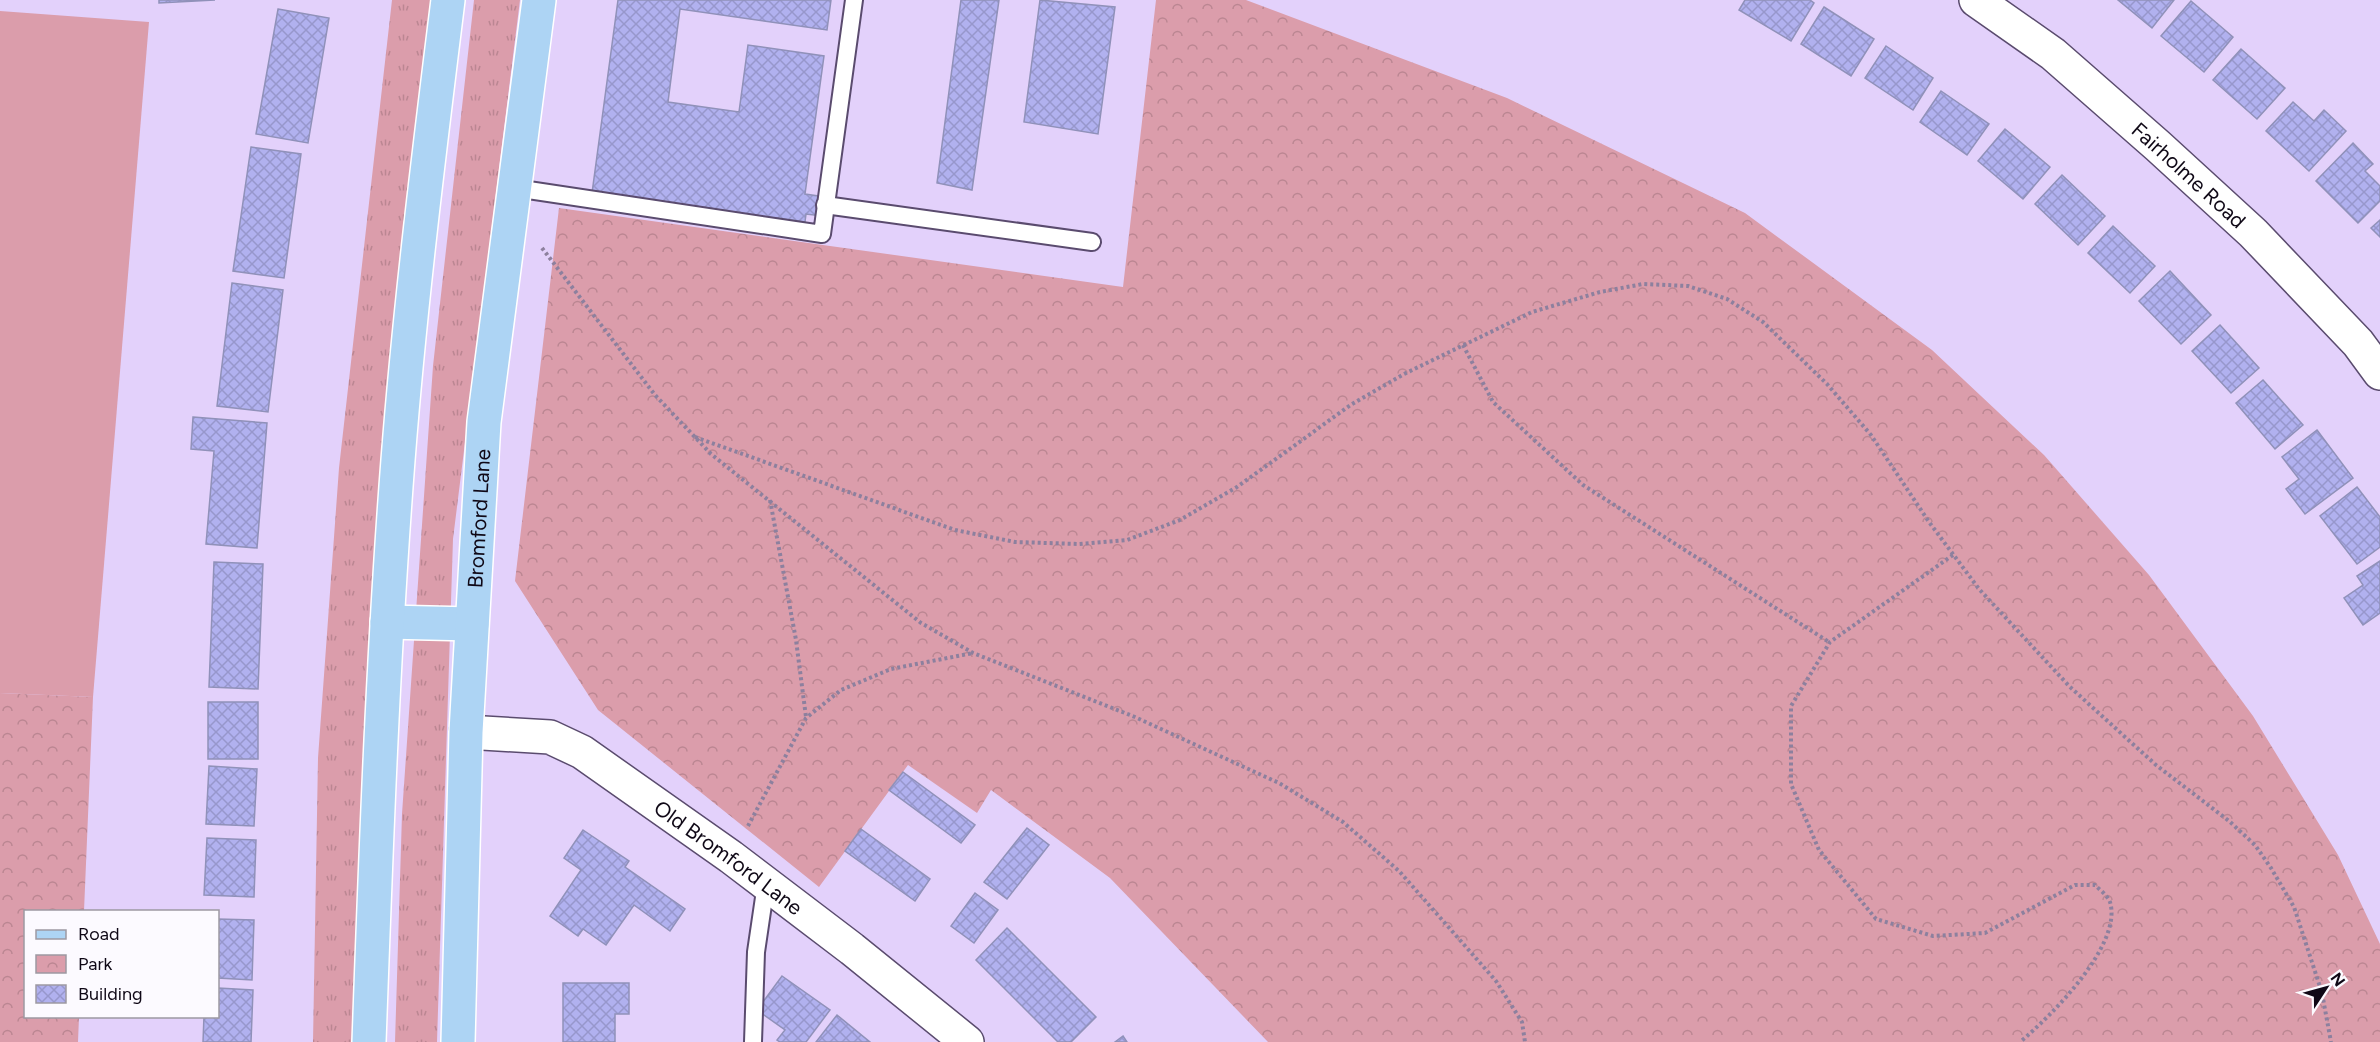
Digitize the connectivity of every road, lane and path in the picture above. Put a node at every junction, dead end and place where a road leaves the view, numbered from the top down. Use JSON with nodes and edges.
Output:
{"nodes":[{"id":1,"x":448,"y":0,"type":"edge"},
{"id":2,"x":538,"y":0,"type":"edge"},
{"id":3,"x":854,"y":0,"type":"edge"},
{"id":4,"x":1976,"y":0,"type":"edge"},
{"id":5,"x":513,"y":199,"type":"junction"},
{"id":6,"x":825,"y":205,"type":"junction"},
{"id":7,"x":1092,"y":242,"type":"dead end"},
{"id":8,"x":1462,"y":345,"type":"junction"},
{"id":9,"x":2380,"y":373,"type":"edge"},
{"id":10,"x":695,"y":437,"type":"junction"},
{"id":11,"x":770,"y":500,"type":"junction"},
{"id":12,"x":1953,"y":555,"type":"junction"},
{"id":13,"x":387,"y":622,"type":"junction"},
{"id":14,"x":472,"y":624,"type":"junction"},
{"id":15,"x":1830,"y":642,"type":"junction"},
{"id":16,"x":974,"y":653,"type":"junction"},
{"id":17,"x":806,"y":718,"type":"junction"},
{"id":18,"x":466,"y":732,"type":"junction"},
{"id":19,"x":732,"y":857,"type":"junction"},
{"id":20,"x":766,"y":884,"type":"junction"},
{"id":21,"x":369,"y":1042,"type":"edge"},
{"id":22,"x":458,"y":1042,"type":"edge"},
{"id":23,"x":753,"y":1042,"type":"edge"},
{"id":24,"x":967,"y":1042,"type":"edge"},
{"id":25,"x":1525,"y":1042,"type":"edge"},
{"id":26,"x":2020,"y":1042,"type":"edge"},
{"id":27,"x":2331,"y":1042,"type":"edge"}],
"edges":[{"from":1,"to":13,"type":"main road"},
{"from":2,"to":5,"type":"main road","name":"Bromford Lane"},
{"from":3,"to":6,"type":"lane"},
{"from":4,"to":9,"type":"street","name":"Fairholme Road"},
{"from":5,"to":6,"type":"lane"},
{"from":5,"to":10,"type":"path"},
{"from":5,"to":14,"type":"main road","name":"Bromford Lane"},
{"from":6,"to":7,"type":"lane"},
{"from":8,"to":10,"type":"path"},
{"from":8,"to":12,"type":"path"},
{"from":8,"to":15,"type":"path"},
{"from":10,"to":11,"type":"path"},
{"from":11,"to":16,"type":"path"},
{"from":11,"to":17,"type":"path"},
{"from":12,"to":15,"type":"path"},
{"from":12,"to":27,"type":"path"},
{"from":13,"to":14,"type":"main road"},
{"from":13,"to":21,"type":"main road"},
{"from":14,"to":18,"type":"main road","name":"Bromford Lane"},
{"from":15,"to":26,"type":"path"},
{"from":16,"to":17,"type":"path"},
{"from":16,"to":25,"type":"path"},
{"from":17,"to":19,"type":"path"},
{"from":18,"to":19,"type":"street","name":"Old Bromford Lane"},
{"from":18,"to":22,"type":"main road","name":"Bromford Lane"},
{"from":19,"to":20,"type":"street","name":"Old Bromford Lane"},
{"from":20,"to":23,"type":"lane"},
{"from":20,"to":24,"type":"street","name":"Old Bromford Lane"}]}
